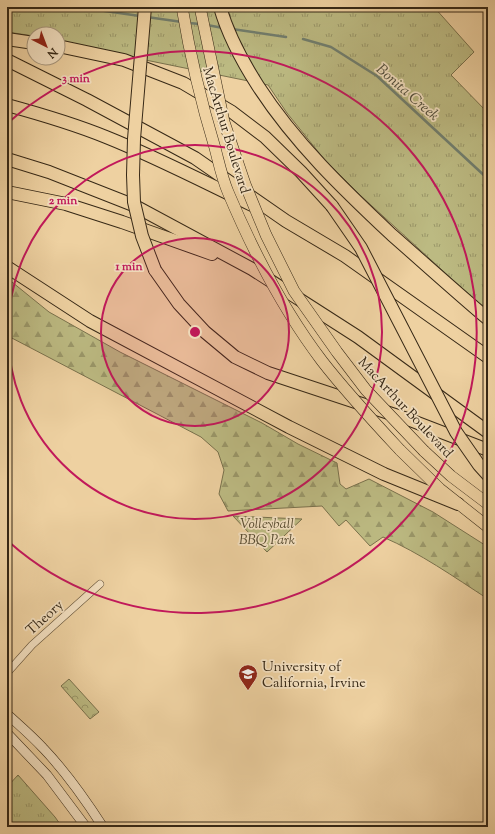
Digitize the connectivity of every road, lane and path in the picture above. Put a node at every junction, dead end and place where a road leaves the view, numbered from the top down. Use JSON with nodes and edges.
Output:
{"nodes":[{"id":1,"x":145,"y":7,"type":"edge"},
{"id":2,"x":182,"y":7,"type":"edge"},
{"id":3,"x":200,"y":7,"type":"edge"},
{"id":4,"x":220,"y":7,"type":"edge"},
{"id":5,"x":7,"y":39,"type":"edge"},
{"id":6,"x":26,"y":42,"type":"edge"},
{"id":7,"x":66,"y":48,"type":"edge"},
{"id":8,"x":9,"y":60,"type":"edge"},
{"id":9,"x":7,"y":105,"type":"edge"},
{"id":10,"x":7,"y":159,"type":"edge"},
{"id":11,"x":7,"y":192,"type":"edge"},
{"id":12,"x":286,"y":221,"type":"junction"},
{"id":13,"x":7,"y":267,"type":"edge"},
{"id":14,"x":252,"y":269,"type":"junction"},
{"id":15,"x":488,"y":319,"type":"edge"},
{"id":16,"x":488,"y":357,"type":"edge"},
{"id":17,"x":488,"y":432,"type":"edge"},
{"id":18,"x":488,"y":450,"type":"edge"},
{"id":19,"x":488,"y":475,"type":"edge"},
{"id":20,"x":458,"y":504,"type":"junction"},
{"id":21,"x":488,"y":504,"type":"edge"},
{"id":22,"x":488,"y":527,"type":"edge"},
{"id":23,"x":100,"y":584,"type":"dead end"},
{"id":24,"x":7,"y":673,"type":"edge"},
{"id":25,"x":7,"y":714,"type":"edge"},
{"id":26,"x":7,"y":733,"type":"edge"},
{"id":27,"x":86,"y":827,"type":"edge"},
{"id":28,"x":103,"y":827,"type":"edge"}],
"edges":[{"from":1,"to":18,"type":"highway","bridge":true},
{"from":2,"to":20,"type":"main road","name":"MacArthur Boulevard","bridge":true},
{"from":3,"to":21,"type":"main road","name":"MacArthur Boulevard","bridge":true},
{"from":4,"to":15,"type":"highway"},
{"from":5,"to":6,"type":"highway"},
{"from":7,"to":19,"type":"highway","bridge":true},
{"from":8,"to":12,"type":"highway"},
{"from":9,"to":12,"type":"highway"},
{"from":10,"to":14,"type":"highway"},
{"from":11,"to":14,"type":"highway"},
{"from":12,"to":16,"type":"highway"},
{"from":13,"to":20,"type":"highway"},
{"from":14,"to":17,"type":"highway"},
{"from":20,"to":22,"type":"main road"},
{"from":23,"to":24,"type":"street","name":"Theory"},
{"from":25,"to":28,"type":"street"},
{"from":26,"to":27,"type":"street"}]}
